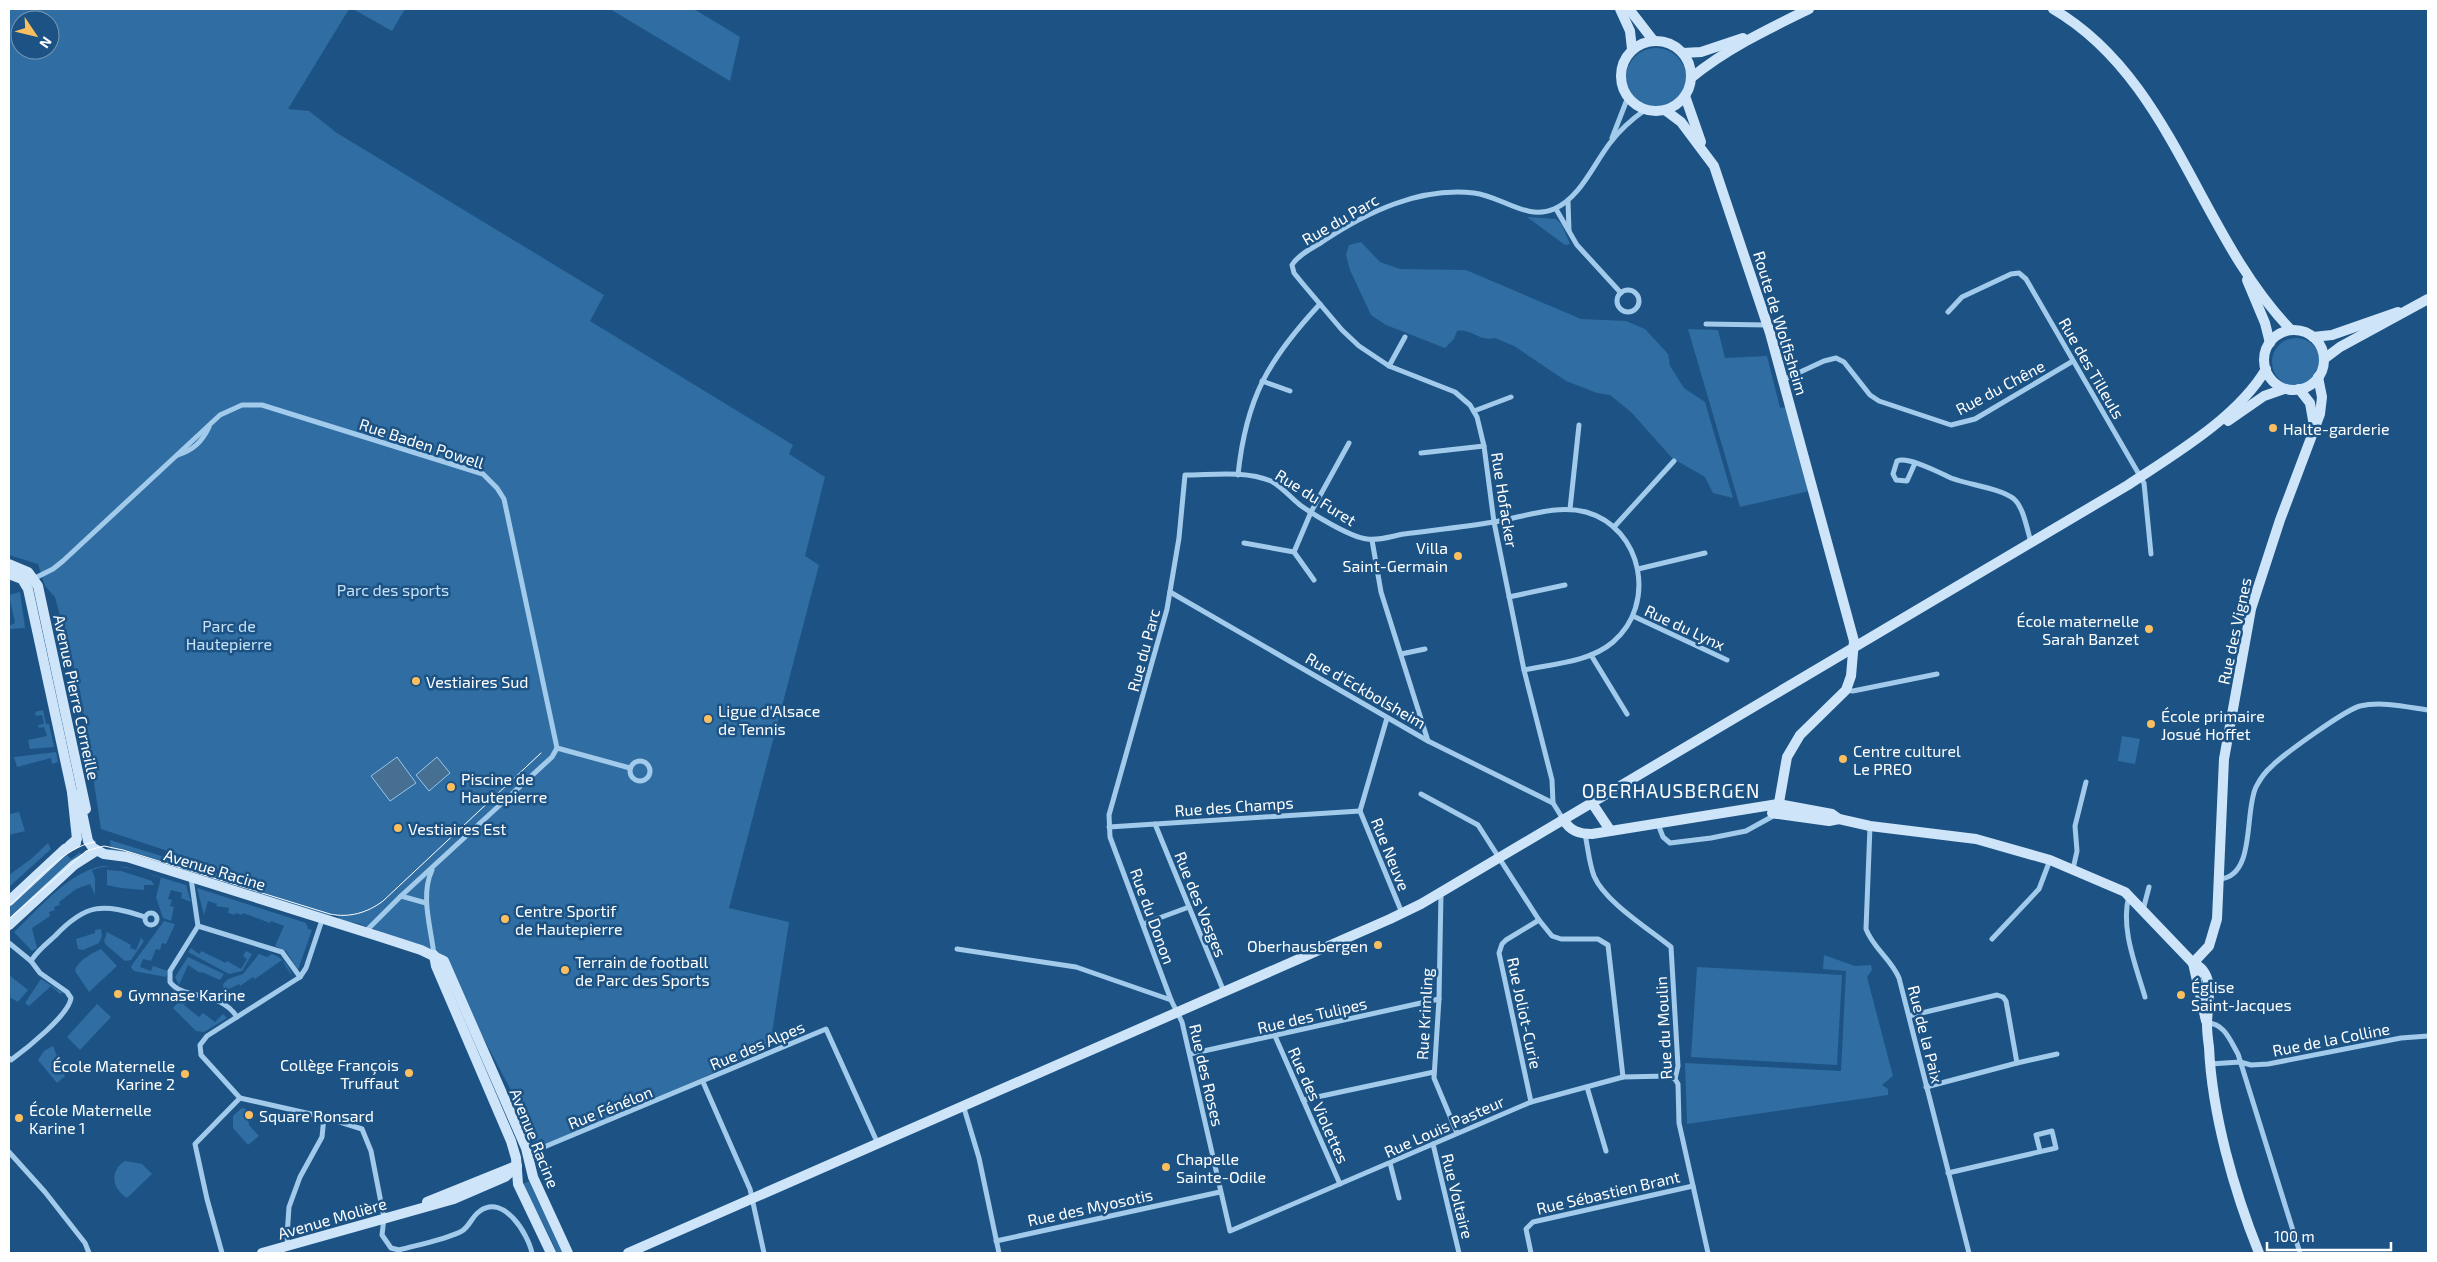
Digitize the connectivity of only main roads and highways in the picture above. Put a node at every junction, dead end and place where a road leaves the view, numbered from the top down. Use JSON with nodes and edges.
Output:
{"nodes":[{"id":1,"x":1620,"y":9,"type":"edge"},
{"id":2,"x":1629,"y":9,"type":"edge"},
{"id":3,"x":1809,"y":9,"type":"edge"},
{"id":4,"x":2053,"y":9,"type":"edge"},
{"id":5,"x":1763,"y":32,"type":"junction"},
{"id":6,"x":1653,"y":40,"type":"junction"},
{"id":7,"x":1632,"y":49,"type":"junction"},
{"id":8,"x":1683,"y":53,"type":"junction"},
{"id":9,"x":1691,"y":78,"type":"junction"},
{"id":10,"x":1685,"y":96,"type":"junction"},
{"id":11,"x":1665,"y":110,"type":"junction"},
{"id":12,"x":1706,"y":152,"type":"junction"},
{"id":13,"x":2238,"y":261,"type":"junction"},
{"id":14,"x":2428,"y":299,"type":"edge"},
{"id":15,"x":2416,"y":306,"type":"junction"},
{"id":16,"x":2291,"y":330,"type":"junction"},
{"id":17,"x":2313,"y":337,"type":"junction"},
{"id":18,"x":2270,"y":343,"type":"junction"},
{"id":19,"x":2324,"y":359,"type":"junction"},
{"id":20,"x":2266,"y":368,"type":"junction"},
{"id":21,"x":2318,"y":377,"type":"junction"},
{"id":22,"x":2284,"y":389,"type":"junction"},
{"id":23,"x":2299,"y":389,"type":"junction"},
{"id":24,"x":2314,"y":426,"type":"junction"},
{"id":25,"x":2203,"y":434,"type":"junction"},
{"id":26,"x":9,"y":564,"type":"edge"},
{"id":27,"x":9,"y":574,"type":"edge"},
{"id":28,"x":29,"y":580,"type":"junction"},
{"id":29,"x":1854,"y":649,"type":"junction"},
{"id":30,"x":72,"y":792,"type":"junction"},
{"id":31,"x":1592,"y":803,"type":"junction"},
{"id":32,"x":1778,"y":809,"type":"junction"},
{"id":33,"x":1563,"y":819,"type":"junction"},
{"id":34,"x":1610,"y":830,"type":"junction"},
{"id":35,"x":91,"y":840,"type":"junction"},
{"id":36,"x":70,"y":845,"type":"junction"},
{"id":37,"x":96,"y":851,"type":"junction"},
{"id":38,"x":9,"y":901,"type":"edge"},
{"id":39,"x":9,"y":925,"type":"edge"},
{"id":40,"x":434,"y":955,"type":"junction"},
{"id":41,"x":2193,"y":963,"type":"junction"},
{"id":42,"x":527,"y":1157,"type":"junction"},
{"id":43,"x":516,"y":1166,"type":"junction"},
{"id":44,"x":262,"y":1253,"type":"edge"},
{"id":45,"x":551,"y":1253,"type":"edge"},
{"id":46,"x":568,"y":1253,"type":"edge"},
{"id":47,"x":628,"y":1253,"type":"edge"},
{"id":48,"x":2259,"y":1253,"type":"edge"}],
"edges":[{"from":1,"to":7,"type":"main road"},
{"from":2,"to":6,"type":"main road"},
{"from":3,"to":5,"type":"main road"},
{"from":4,"to":13,"type":"main road"},
{"from":5,"to":8,"type":"main road"},
{"from":5,"to":9,"type":"main road"},
{"from":6,"to":7,"type":"main road"},
{"from":6,"to":8,"type":"main road"},
{"from":7,"to":11,"type":"main road"},
{"from":8,"to":9,"type":"main road"},
{"from":9,"to":10,"type":"main road"},
{"from":10,"to":11,"type":"main road"},
{"from":10,"to":12,"type":"main road","name":"Route de Wolfisheim"},
{"from":11,"to":12,"type":"main road","name":"Route de Wolfisheim"},
{"from":12,"to":29,"type":"main road","name":"Route de Wolfisheim"},
{"from":13,"to":16,"type":"main road"},
{"from":13,"to":18,"type":"main road"},
{"from":14,"to":15,"type":"main road"},
{"from":15,"to":17,"type":"main road"},
{"from":15,"to":19,"type":"main road"},
{"from":16,"to":17,"type":"main road"},
{"from":16,"to":18,"type":"main road"},
{"from":17,"to":19,"type":"main road"},
{"from":18,"to":20,"type":"main road"},
{"from":19,"to":21,"type":"main road"},
{"from":20,"to":22,"type":"main road"},
{"from":20,"to":25,"type":"main road"},
{"from":21,"to":23,"type":"main road"},
{"from":21,"to":24,"type":"main road","name":"Rue des Vignes"},
{"from":22,"to":23,"type":"main road"},
{"from":22,"to":25,"type":"main road"},
{"from":23,"to":24,"type":"main road"},
{"from":24,"to":41,"type":"main road","name":"Rue des Vignes"},
{"from":25,"to":29,"type":"main road"},
{"from":26,"to":28,"type":"main road"},
{"from":27,"to":28,"type":"main road"},
{"from":28,"to":30,"type":"main road","name":"Avenue Pierre Corneille"},
{"from":28,"to":35,"type":"main road","name":"Avenue Pierre Corneille"},
{"from":29,"to":31,"type":"main road"},
{"from":29,"to":32,"type":"main road","name":"Route de Wolfisheim"},
{"from":30,"to":35,"type":"main road"},
{"from":30,"to":36,"type":"main road","name":"Avenue Pierre Corneille"},
{"from":31,"to":33,"type":"main road"},
{"from":31,"to":34,"type":"main road"},
{"from":32,"to":34,"type":"main road"},
{"from":32,"to":41,"type":"main road"},
{"from":33,"to":34,"type":"main road"},
{"from":33,"to":47,"type":"main road"},
{"from":35,"to":36,"type":"main road"},
{"from":35,"to":37,"type":"main road","name":"Avenue Pierre Corneille"},
{"from":36,"to":38,"type":"main road"},
{"from":37,"to":39,"type":"main road"},
{"from":37,"to":40,"type":"main road","name":"Avenue Racine"},
{"from":40,"to":42,"type":"main road","name":"Avenue Racine"},
{"from":40,"to":43,"type":"main road","name":"Avenue Racine"},
{"from":41,"to":48,"type":"main road"},
{"from":42,"to":43,"type":"main road","name":"Avenue Molière"},
{"from":42,"to":46,"type":"main road","name":"Avenue Racine"},
{"from":43,"to":44,"type":"main road","name":"Avenue Molière"},
{"from":43,"to":45,"type":"main road","name":"Avenue Racine"}]}
